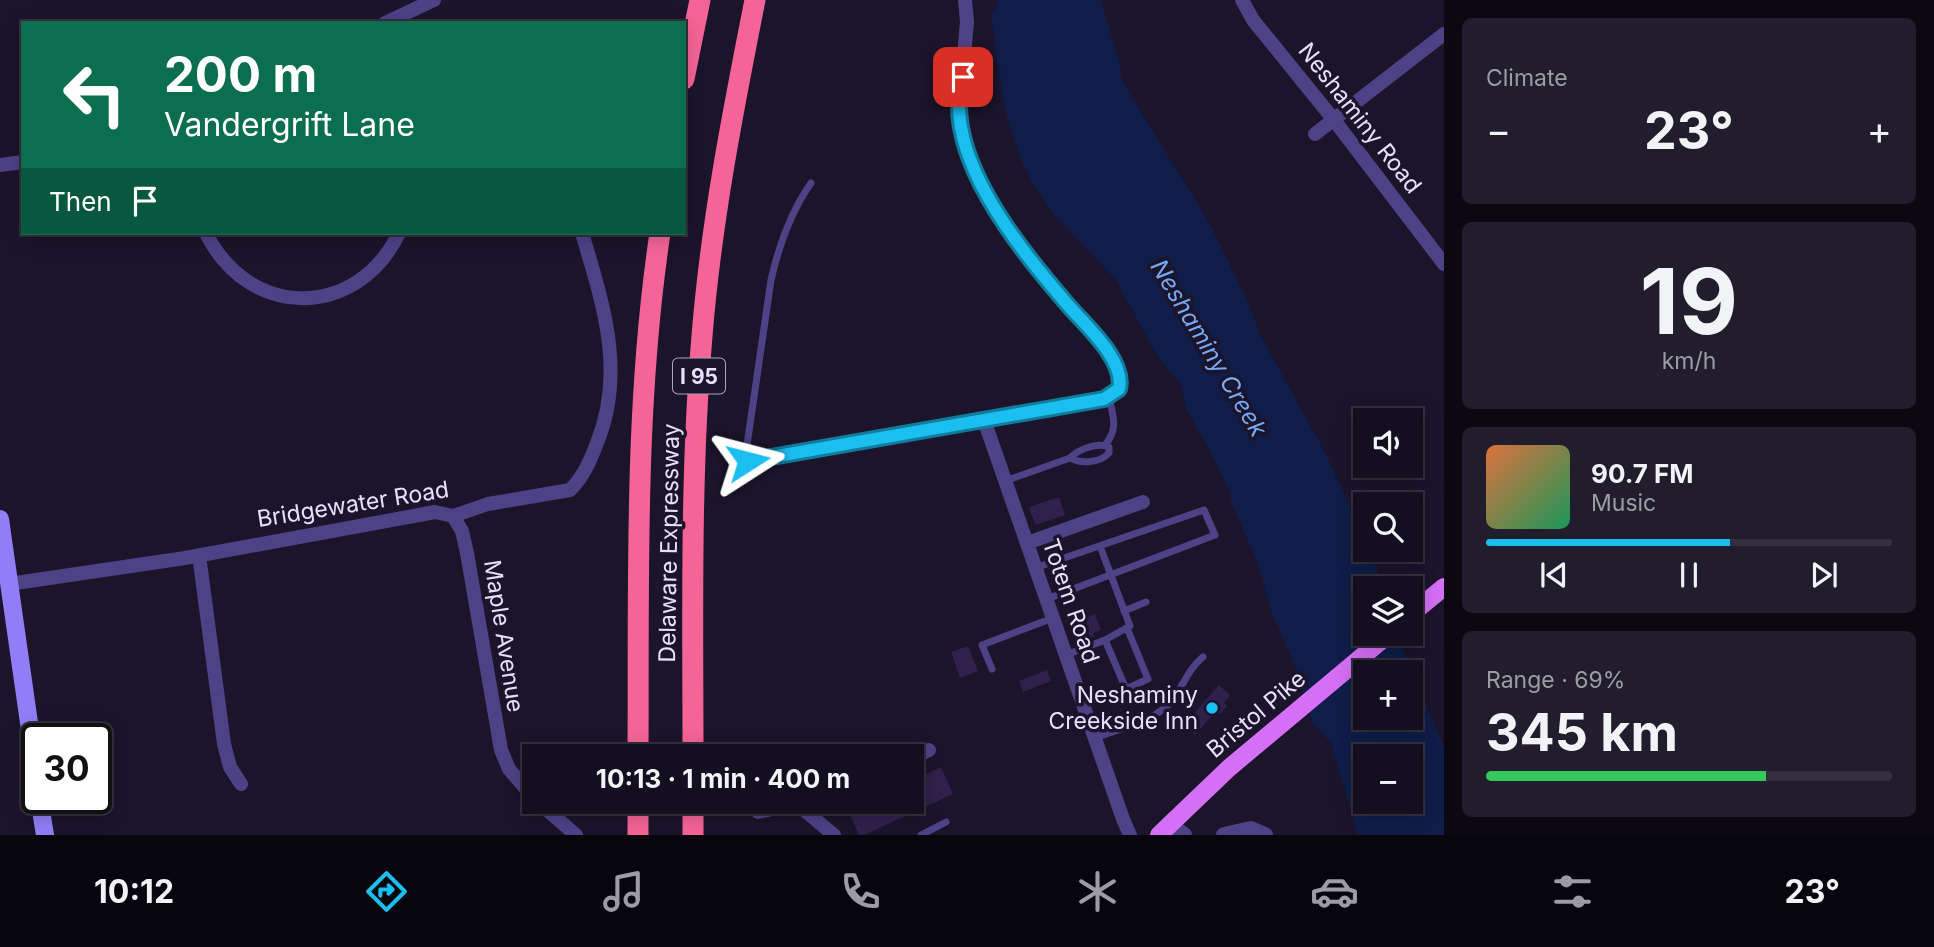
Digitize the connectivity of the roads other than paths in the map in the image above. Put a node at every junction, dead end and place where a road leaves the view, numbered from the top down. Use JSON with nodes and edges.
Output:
{"nodes":[{"id":1,"x":434,"y":0,"type":"edge"},
{"id":2,"x":700,"y":0,"type":"edge"},
{"id":3,"x":755,"y":0,"type":"edge"},
{"id":4,"x":965,"y":0,"type":"edge"},
{"id":5,"x":1242,"y":0,"type":"edge"},
{"id":6,"x":389,"y":21,"type":"edge"},
{"id":7,"x":1444,"y":34,"type":"edge"},
{"id":8,"x":686,"y":69,"type":"edge"},
{"id":9,"x":1334,"y":120,"type":"junction"},
{"id":10,"x":1315,"y":134,"type":"dead end"},
{"id":11,"x":21,"y":162,"type":"edge"},
{"id":12,"x":0,"y":165,"type":"edge"},
{"id":13,"x":811,"y":183,"type":"dead end"},
{"id":14,"x":207,"y":235,"type":"edge"},
{"id":15,"x":398,"y":235,"type":"edge"},
{"id":16,"x":583,"y":235,"type":"edge"},
{"id":17,"x":660,"y":235,"type":"edge"},
{"id":18,"x":1444,"y":264,"type":"edge"},
{"id":19,"x":1109,"y":397,"type":"junction"},
{"id":20,"x":984,"y":420,"type":"junction"},
{"id":21,"x":1105,"y":445,"type":"junction"},
{"id":22,"x":1070,"y":458,"type":"junction"},
{"id":23,"x":748,"y":461,"type":"joint"},
{"id":24,"x":1005,"y":481,"type":"junction"},
{"id":25,"x":1143,"y":502,"type":"dead end"},
{"id":26,"x":453,"y":516,"type":"junction"},
{"id":27,"x":0,"y":519,"type":"edge"},
{"id":28,"x":1027,"y":543,"type":"junction"},
{"id":29,"x":1100,"y":545,"type":"junction"},
{"id":30,"x":199,"y":555,"type":"junction"},
{"id":31,"x":1035,"y":568,"type":"junction"},
{"id":32,"x":1110,"y":575,"type":"junction"},
{"id":33,"x":5,"y":585,"type":"edge"},
{"id":34,"x":1444,"y":587,"type":"edge"},
{"id":35,"x":1046,"y":599,"type":"junction"},
{"id":36,"x":1146,"y":602,"type":"dead end"},
{"id":37,"x":1423,"y":604,"type":"edge"},
{"id":38,"x":1124,"y":611,"type":"junction"},
{"id":39,"x":1053,"y":618,"type":"junction"},
{"id":40,"x":1127,"y":628,"type":"junction"},
{"id":41,"x":1105,"y":640,"type":"junction"},
{"id":42,"x":1375,"y":646,"type":"edge"},
{"id":43,"x":1065,"y":655,"type":"junction"},
{"id":44,"x":1203,"y":657,"type":"dead end"},
{"id":45,"x":992,"y":669,"type":"dead end"},
{"id":46,"x":28,"y":723,"type":"edge"},
{"id":47,"x":1095,"y":738,"type":"junction"},
{"id":48,"x":638,"y":744,"type":"edge"},
{"id":49,"x":693,"y":744,"type":"edge"},
{"id":50,"x":929,"y":750,"type":"dead end"},
{"id":51,"x":924,"y":752,"type":"edge"},
{"id":52,"x":241,"y":784,"type":"dead end"},
{"id":53,"x":522,"y":784,"type":"edge"},
{"id":54,"x":42,"y":814,"type":"edge"},
{"id":55,"x":552,"y":814,"type":"edge"},
{"id":56,"x":638,"y":814,"type":"edge"},
{"id":57,"x":692,"y":814,"type":"edge"},
{"id":58,"x":812,"y":814,"type":"edge"},
{"id":59,"x":946,"y":822,"type":"dead end"},
{"id":60,"x":1164,"y":830,"type":"edge"},
{"id":61,"x":45,"y":835,"type":"edge"},
{"id":62,"x":576,"y":835,"type":"edge"},
{"id":63,"x":638,"y":835,"type":"edge"},
{"id":64,"x":693,"y":835,"type":"edge"},
{"id":65,"x":834,"y":835,"type":"edge"},
{"id":66,"x":921,"y":835,"type":"edge"},
{"id":67,"x":1130,"y":835,"type":"edge"},
{"id":68,"x":1184,"y":835,"type":"edge"},
{"id":69,"x":1224,"y":835,"type":"edge"},
{"id":70,"x":1265,"y":835,"type":"edge"}],
"edges":[{"from":1,"to":6,"type":"street"},
{"from":2,"to":8,"type":"highway"},
{"from":3,"to":49,"type":"highway","name":"Delaware Expressway","number":"I 95"},
{"from":4,"to":19,"type":"street"},
{"from":5,"to":9,"type":"street","name":"Neshaminy Road"},
{"from":7,"to":9,"type":"street"},
{"from":9,"to":10,"type":"street"},
{"from":9,"to":18,"type":"street","name":"Neshaminy Road"},
{"from":11,"to":12,"type":"street"},
{"from":13,"to":23,"type":"lane"},
{"from":14,"to":15,"type":"street"},
{"from":16,"to":26,"type":"street","name":"Bridgewater Road"},
{"from":17,"to":48,"type":"highway","name":"Delaware Expressway","number":"I 95"},
{"from":19,"to":20,"type":"street"},
{"from":19,"to":21,"type":"lane"},
{"from":20,"to":23,"type":"street"},
{"from":20,"to":24,"type":"street","name":"Totem Road"},
{"from":21,"to":22,"type":"lane"},
{"from":21,"to":22,"type":"lane"},
{"from":22,"to":24,"type":"lane"},
{"from":24,"to":28,"type":"street","name":"Totem Road"},
{"from":25,"to":28,"type":"street"},
{"from":26,"to":30,"type":"street","name":"Bridgewater Road"},
{"from":26,"to":53,"type":"street","name":"Maple Avenue"},
{"from":27,"to":33,"type":"main road"},
{"from":28,"to":31,"type":"street","name":"Totem Road"},
{"from":29,"to":31,"type":"lane"},
{"from":29,"to":32,"type":"lane"},
{"from":29,"to":32,"type":"lane"},
{"from":30,"to":33,"type":"street","name":"Bridgewater Road"},
{"from":30,"to":52,"type":"street"},
{"from":31,"to":35,"type":"street","name":"Totem Road"},
{"from":32,"to":35,"type":"lane"},
{"from":32,"to":38,"type":"lane"},
{"from":33,"to":46,"type":"main road"},
{"from":34,"to":37,"type":"main road"},
{"from":35,"to":39,"type":"street","name":"Totem Road"},
{"from":36,"to":38,"type":"lane"},
{"from":38,"to":40,"type":"lane"},
{"from":39,"to":43,"type":"street","name":"Totem Road"},
{"from":39,"to":45,"type":"lane"},
{"from":40,"to":41,"type":"lane"},
{"from":40,"to":41,"type":"lane"},
{"from":41,"to":43,"type":"lane"},
{"from":42,"to":60,"type":"main road","name":"Bristol Pike"},
{"from":43,"to":47,"type":"street","name":"Totem Road"},
{"from":44,"to":47,"type":"lane"},
{"from":47,"to":67,"type":"street","name":"Totem Road"},
{"from":50,"to":51,"type":"street"},
{"from":54,"to":61,"type":"main road"},
{"from":55,"to":62,"type":"street"},
{"from":56,"to":63,"type":"highway"},
{"from":57,"to":64,"type":"highway"},
{"from":58,"to":65,"type":"street"},
{"from":59,"to":66,"type":"lane"},
{"from":60,"to":68,"type":"street"},
{"from":69,"to":70,"type":"street"}]}
